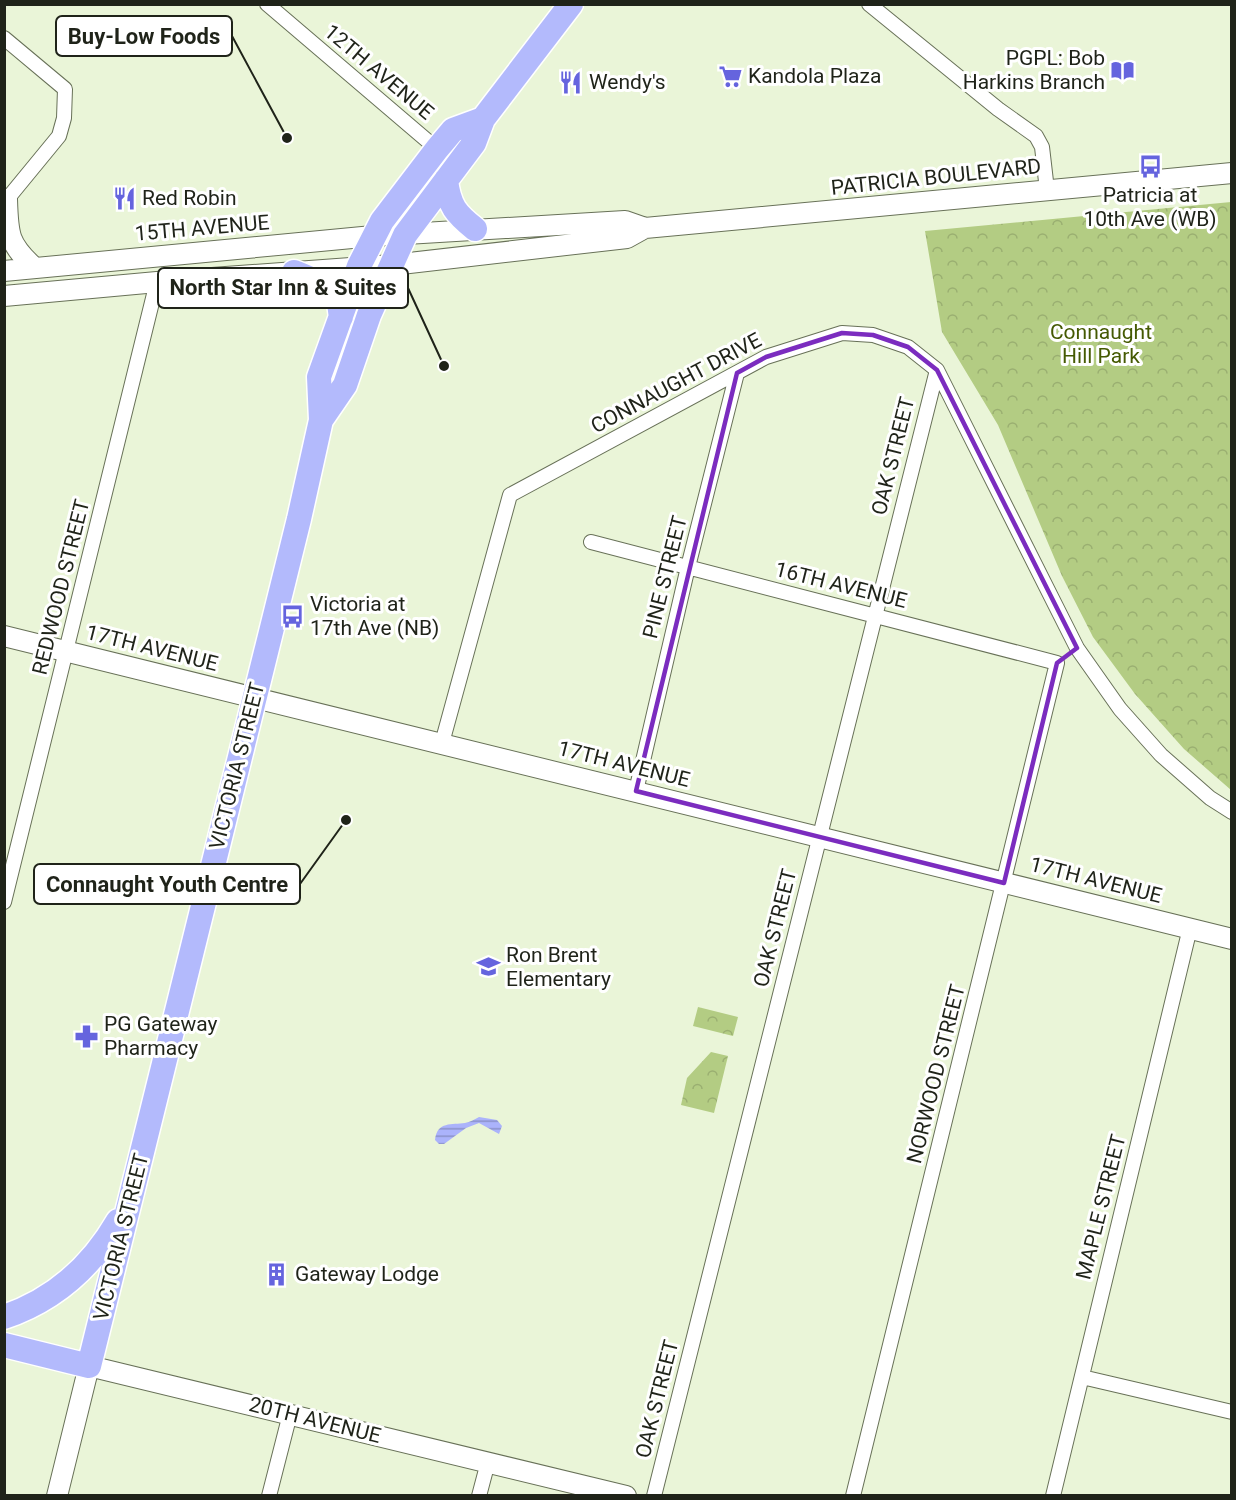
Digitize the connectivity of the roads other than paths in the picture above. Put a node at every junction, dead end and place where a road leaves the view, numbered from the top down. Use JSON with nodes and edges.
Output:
{"nodes":[{"id":1,"x":267,"y":4,"type":"edge"},
{"id":2,"x":569,"y":5,"type":"edge"},
{"id":3,"x":874,"y":6,"type":"edge"},
{"id":4,"x":4,"y":38,"type":"edge"},
{"id":5,"x":483,"y":119,"type":"junction"},
{"id":6,"x":437,"y":148,"type":"junction"},
{"id":7,"x":1232,"y":173,"type":"edge"},
{"id":8,"x":446,"y":180,"type":"junction"},
{"id":9,"x":1047,"y":190,"type":"junction"},
{"id":10,"x":5,"y":201,"type":"edge"},
{"id":11,"x":645,"y":228,"type":"junction"},
{"id":12,"x":475,"y":229,"type":"junction"},
{"id":13,"x":405,"y":235,"type":"junction"},
{"id":14,"x":373,"y":236,"type":"junction"},
{"id":15,"x":392,"y":265,"type":"junction"},
{"id":16,"x":359,"y":266,"type":"junction"},
{"id":17,"x":35,"y":268,"type":"junction"},
{"id":18,"x":4,"y":271,"type":"edge"},
{"id":19,"x":294,"y":272,"type":"junction"},
{"id":20,"x":158,"y":282,"type":"junction"},
{"id":21,"x":4,"y":296,"type":"edge"},
{"id":22,"x":341,"y":317,"type":"junction"},
{"id":23,"x":937,"y":370,"type":"junction"},
{"id":24,"x":737,"y":373,"type":"junction"},
{"id":25,"x":321,"y":420,"type":"junction"},
{"id":26,"x":591,"y":542,"type":"dead end"},
{"id":27,"x":688,"y":567,"type":"junction"},
{"id":28,"x":875,"y":615,"type":"junction"},
{"id":29,"x":4,"y":636,"type":"edge"},
{"id":30,"x":1077,"y":648,"type":"junction"},
{"id":31,"x":67,"y":651,"type":"junction"},
{"id":32,"x":1057,"y":663,"type":"junction"},
{"id":33,"x":254,"y":698,"type":"junction"},
{"id":34,"x":442,"y":743,"type":"junction"},
{"id":35,"x":636,"y":791,"type":"junction"},
{"id":36,"x":1232,"y":812,"type":"edge"},
{"id":37,"x":819,"y":837,"type":"junction"},
{"id":38,"x":1005,"y":883,"type":"junction"},
{"id":39,"x":4,"y":902,"type":"edge"},
{"id":40,"x":1190,"y":928,"type":"junction"},
{"id":41,"x":1232,"y":939,"type":"edge"},
{"id":42,"x":129,"y":1201,"type":"junction"},
{"id":43,"x":4,"y":1317,"type":"edge"},
{"id":44,"x":4,"y":1345,"type":"edge"},
{"id":45,"x":89,"y":1366,"type":"junction"},
{"id":46,"x":1082,"y":1377,"type":"junction"},
{"id":47,"x":1232,"y":1412,"type":"edge"},
{"id":48,"x":290,"y":1414,"type":"junction"},
{"id":49,"x":488,"y":1462,"type":"junction"},
{"id":50,"x":57,"y":1496,"type":"edge"},
{"id":51,"x":269,"y":1496,"type":"edge"},
{"id":52,"x":479,"y":1496,"type":"edge"},
{"id":53,"x":626,"y":1496,"type":"edge"},
{"id":54,"x":654,"y":1496,"type":"edge"},
{"id":55,"x":853,"y":1496,"type":"edge"},
{"id":56,"x":1053,"y":1496,"type":"edge"}],
"edges":[{"from":1,"to":6,"type":"street","name":"12TH AVENUE"},
{"from":2,"to":5,"type":"highway","name":"VICTORIA STREET"},
{"from":3,"to":9,"type":"street"},
{"from":4,"to":10,"type":"street"},
{"from":5,"to":6,"type":"highway","name":"VICTORIA STREET"},
{"from":5,"to":8,"type":"highway","name":"VICTORIA STREET"},
{"from":6,"to":14,"type":"highway","name":"VICTORIA STREET"},
{"from":7,"to":9,"type":"main road","name":"PATRICIA BOULEVARD"},
{"from":8,"to":12,"type":"highway"},
{"from":8,"to":13,"type":"highway","name":"VICTORIA STREET"},
{"from":9,"to":11,"type":"main road","name":"PATRICIA BOULEVARD"},
{"from":10,"to":17,"type":"main road"},
{"from":11,"to":12,"type":"main road","name":"PATRICIA BOULEVARD"},
{"from":11,"to":15,"type":"main road","name":"PATRICIA BOULEVARD"},
{"from":12,"to":13,"type":"main road","name":"PATRICIA BOULEVARD"},
{"from":13,"to":14,"type":"main road","name":"15TH AVENUE"},
{"from":13,"to":15,"type":"highway","name":"VICTORIA STREET"},
{"from":14,"to":16,"type":"highway","name":"VICTORIA STREET"},
{"from":14,"to":17,"type":"main road","name":"15TH AVENUE"},
{"from":15,"to":16,"type":"main road"},
{"from":15,"to":25,"type":"highway","name":"VICTORIA STREET"},
{"from":16,"to":19,"type":"main road"},
{"from":16,"to":22,"type":"highway","name":"VICTORIA STREET"},
{"from":17,"to":18,"type":"main road","name":"15TH AVENUE"},
{"from":19,"to":20,"type":"main road"},
{"from":19,"to":22,"type":"highway"},
{"from":20,"to":21,"type":"main road"},
{"from":20,"to":31,"type":"street","name":"REDWOOD STREET"},
{"from":22,"to":25,"type":"highway","name":"VICTORIA STREET"},
{"from":23,"to":24,"type":"street","name":"CONNAUGHT DRIVE"},
{"from":23,"to":28,"type":"street","name":"OAK STREET"},
{"from":23,"to":30,"type":"street","name":"CONNAUGHT DRIVE"},
{"from":24,"to":27,"type":"street","name":"PINE STREET"},
{"from":24,"to":34,"type":"street","name":"CONNAUGHT DRIVE"},
{"from":25,"to":33,"type":"highway","name":"VICTORIA STREET"},
{"from":26,"to":27,"type":"street","name":"16TH AVENUE"},
{"from":27,"to":28,"type":"street","name":"16TH AVENUE"},
{"from":27,"to":35,"type":"street","name":"PINE STREET"},
{"from":28,"to":32,"type":"street","name":"16TH AVENUE"},
{"from":28,"to":37,"type":"street","name":"OAK STREET"},
{"from":29,"to":31,"type":"main road","name":"17TH AVENUE"},
{"from":30,"to":32,"type":"street"},
{"from":30,"to":36,"type":"street","name":"CONNAUGHT DRIVE"},
{"from":31,"to":33,"type":"main road","name":"17TH AVENUE"},
{"from":31,"to":39,"type":"street","name":"REDWOOD STREET"},
{"from":32,"to":38,"type":"street","name":"NORWOOD STREET"},
{"from":33,"to":34,"type":"main road","name":"17TH AVENUE"},
{"from":33,"to":42,"type":"highway","name":"VICTORIA STREET"},
{"from":34,"to":35,"type":"main road","name":"17TH AVENUE"},
{"from":35,"to":37,"type":"main road","name":"17TH AVENUE"},
{"from":37,"to":38,"type":"main road","name":"17TH AVENUE"},
{"from":37,"to":54,"type":"street","name":"OAK STREET"},
{"from":38,"to":40,"type":"main road","name":"17TH AVENUE"},
{"from":38,"to":55,"type":"street","name":"NORWOOD STREET"},
{"from":40,"to":41,"type":"main road","name":"17TH AVENUE"},
{"from":40,"to":46,"type":"street","name":"MAPLE STREET"},
{"from":42,"to":43,"type":"highway"},
{"from":42,"to":45,"type":"highway","name":"VICTORIA STREET"},
{"from":44,"to":45,"type":"highway","name":"20TH AVENUE"},
{"from":45,"to":48,"type":"main road","name":"20TH AVENUE"},
{"from":45,"to":50,"type":"main road","name":"VICTORIA STREET"},
{"from":46,"to":47,"type":"street"},
{"from":46,"to":56,"type":"street","name":"MAPLE STREET"},
{"from":48,"to":49,"type":"main road","name":"20TH AVENUE"},
{"from":48,"to":51,"type":"street"},
{"from":49,"to":52,"type":"street"},
{"from":49,"to":53,"type":"main road","name":"20TH AVENUE"}]}
